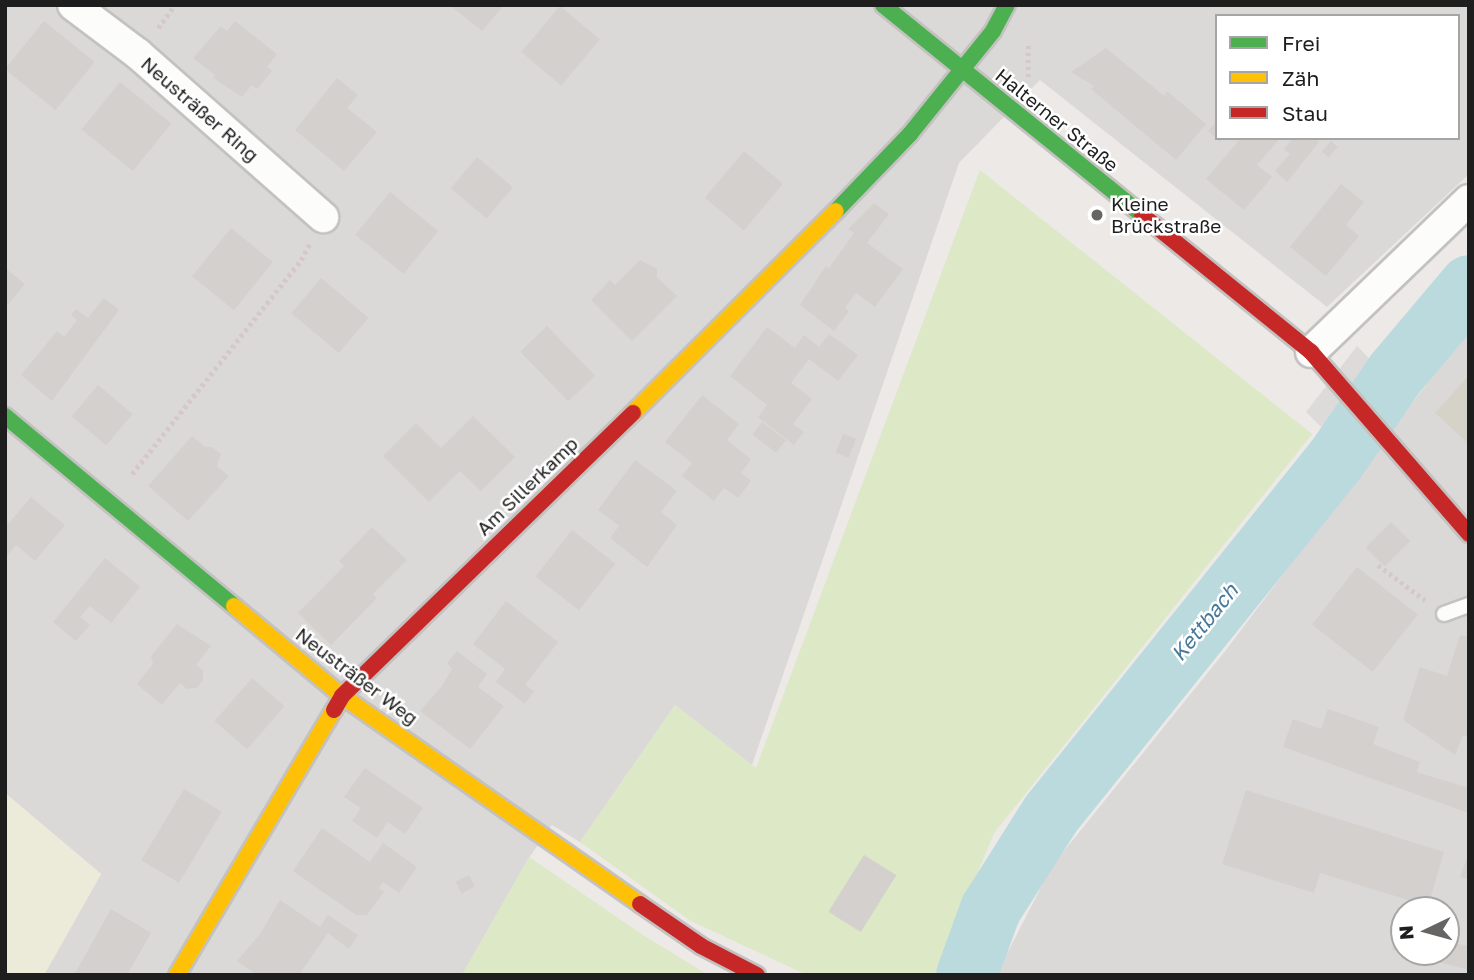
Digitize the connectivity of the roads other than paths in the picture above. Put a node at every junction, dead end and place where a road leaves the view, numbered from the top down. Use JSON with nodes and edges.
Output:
{"nodes":[{"id":1,"x":73,"y":5,"type":"edge"},
{"id":2,"x":883,"y":5,"type":"edge"},
{"id":3,"x":1007,"y":5,"type":"edge"},
{"id":4,"x":962,"y":68,"type":"junction"},
{"id":5,"x":1469,"y":200,"type":"edge"},
{"id":6,"x":323,"y":217,"type":"road end"},
{"id":7,"x":1311,"y":352,"type":"junction"},
{"id":8,"x":5,"y":416,"type":"edge"},
{"id":9,"x":1469,"y":534,"type":"edge"},
{"id":10,"x":1469,"y":605,"type":"edge"},
{"id":11,"x":1444,"y":614,"type":"road end"},
{"id":12,"x":342,"y":696,"type":"junction"},
{"id":13,"x":177,"y":975,"type":"edge"},
{"id":14,"x":757,"y":975,"type":"edge"}],
"edges":[{"from":1,"to":6,"type":"street","name":"Neusträßer Ring"},
{"from":2,"to":4,"type":"street","name":"Halterner Straße"},
{"from":3,"to":4,"type":"street","name":"Am Sillerkamp"},
{"from":4,"to":7,"type":"street","name":"Halterner Straße"},
{"from":4,"to":12,"type":"street","name":"Am Sillerkamp"},
{"from":5,"to":7,"type":"street"},
{"from":7,"to":9,"type":"street","name":"Halterner Straße"},
{"from":8,"to":12,"type":"street","name":"Neusträßer Weg"},
{"from":10,"to":11,"type":"lane"},
{"from":12,"to":13,"type":"street","name":"Am Sillerkamp"},
{"from":12,"to":14,"type":"street","name":"Neusträßer Weg"}]}
